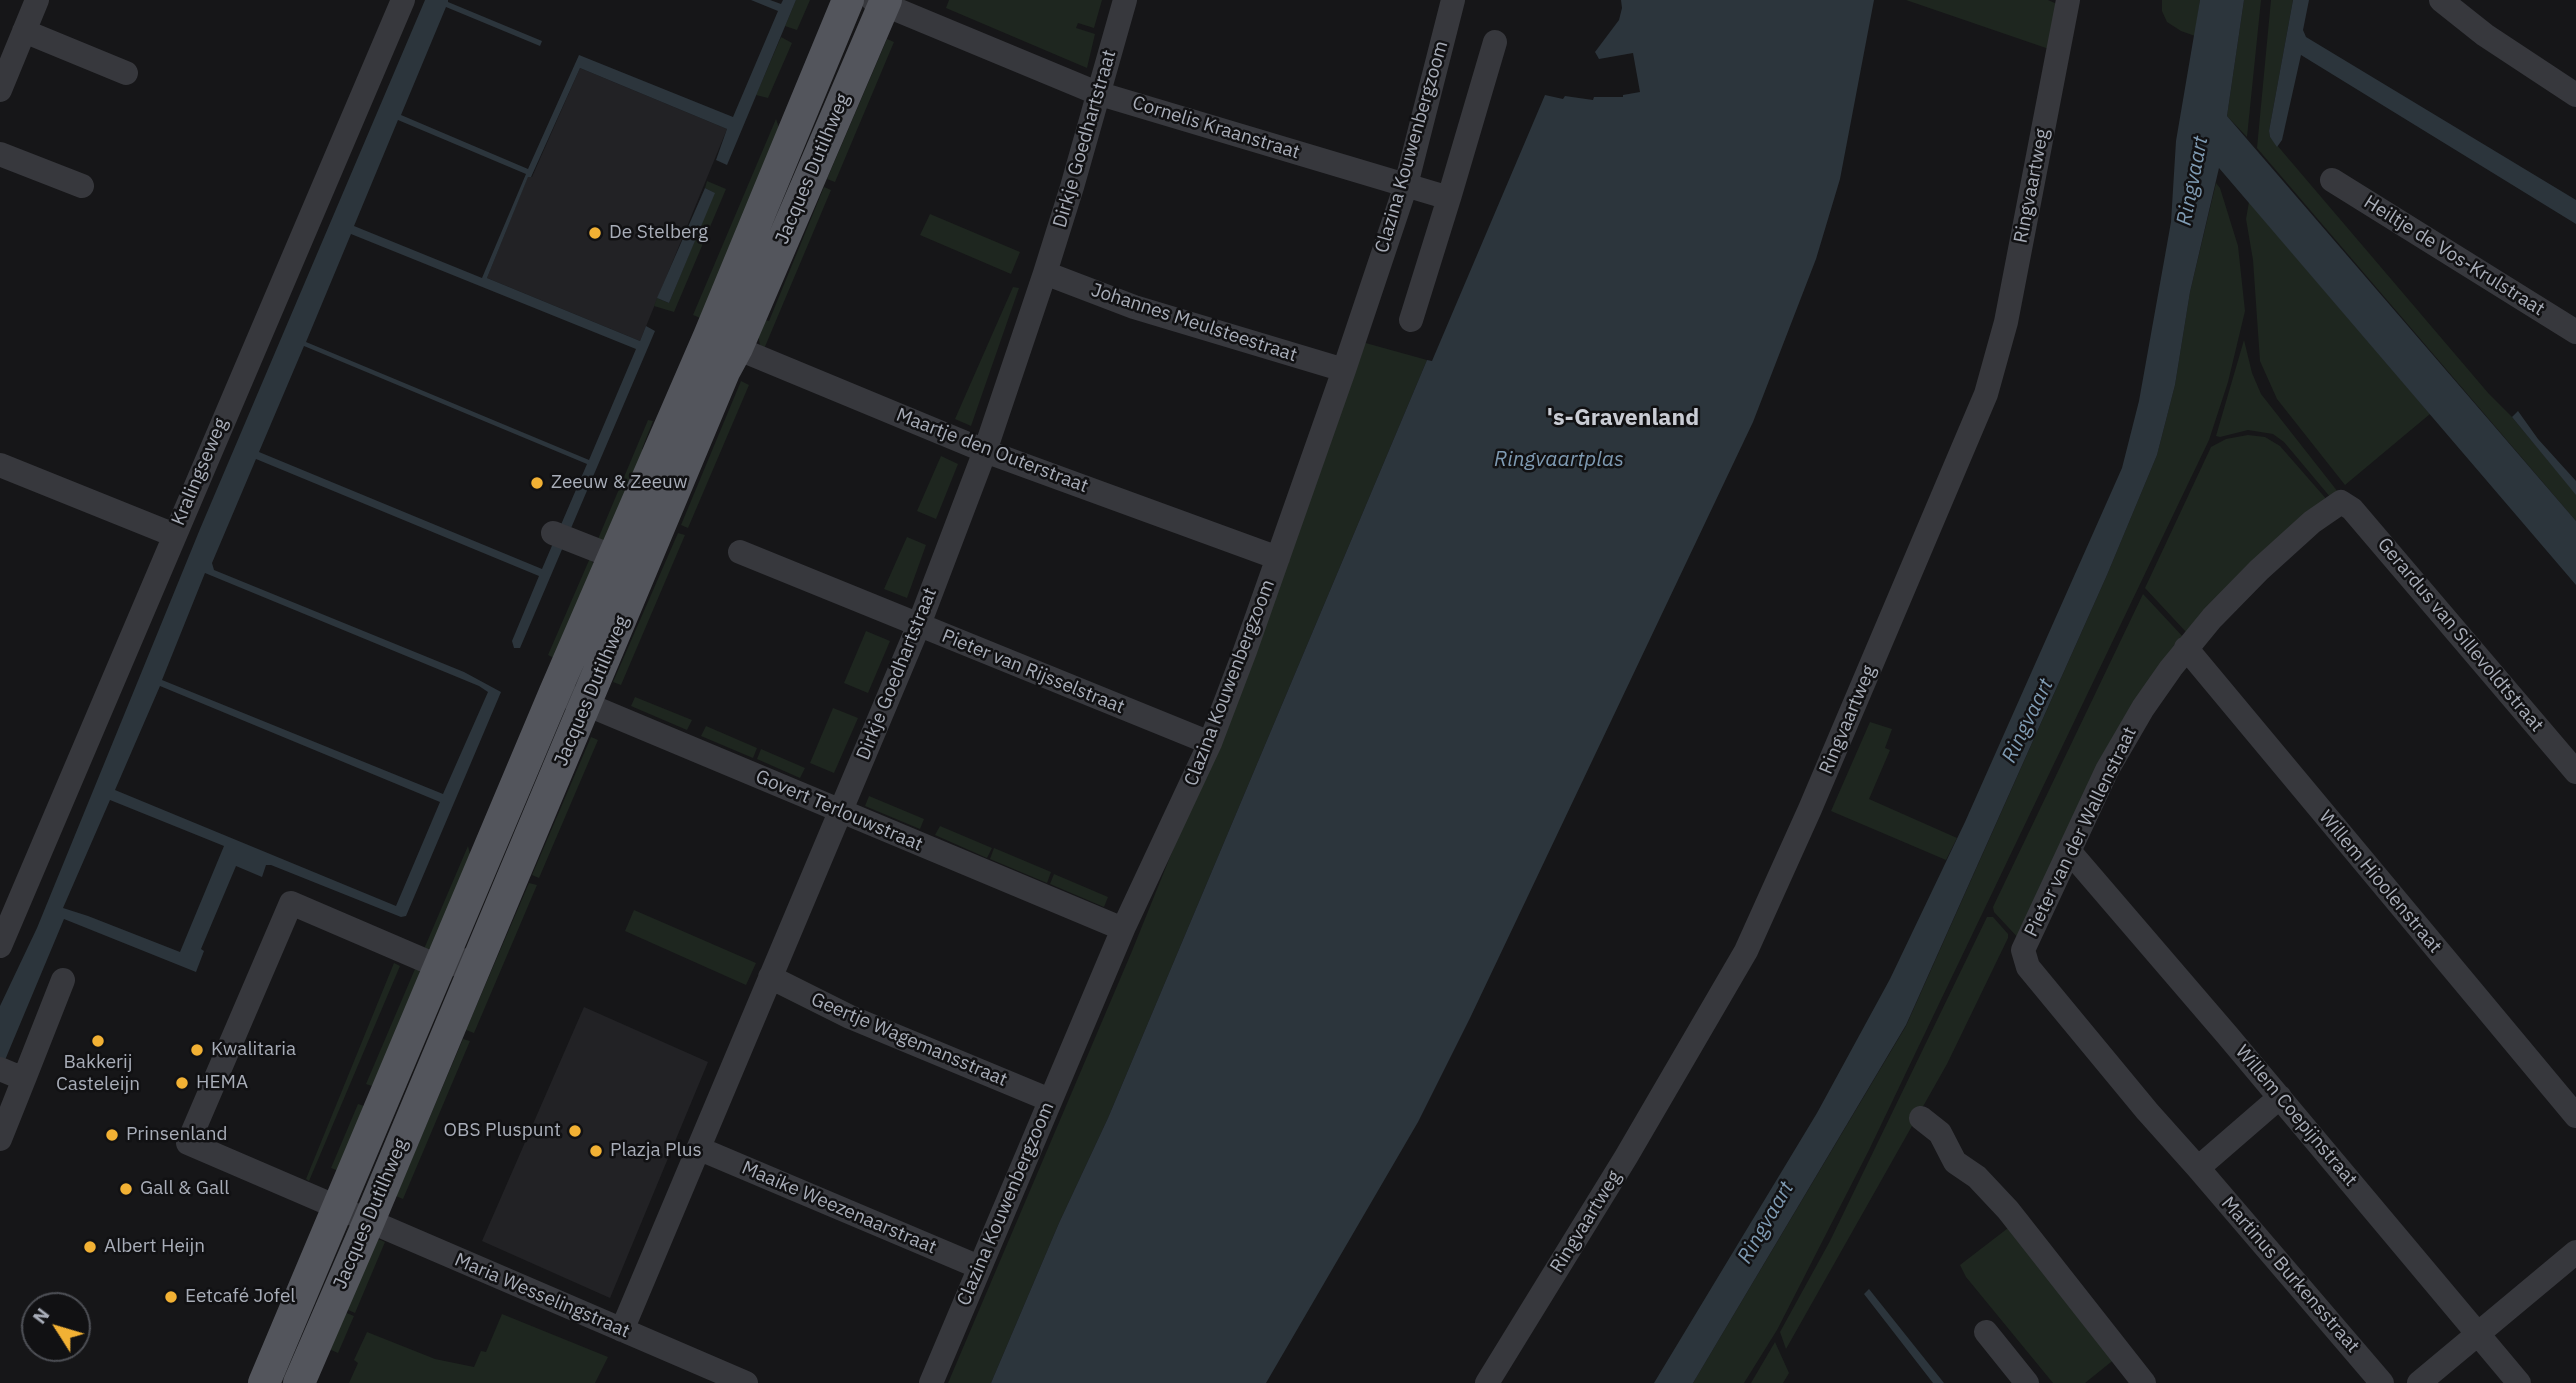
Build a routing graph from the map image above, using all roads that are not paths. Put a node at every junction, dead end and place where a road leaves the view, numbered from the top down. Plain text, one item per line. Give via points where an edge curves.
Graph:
1 (37, 0) edge
2 (403, 0) edge
3 (849, 0) edge
4 (1125, 0) edge
5 (1453, 0) edge
6 (2068, 0) edge
7 (2441, 0) edge
8 (881, 1) edge
9 (24, 31) junction
10 (1495, 42) dead end
11 (126, 73) dead end
12 (0, 90) edge
13 (1097, 93) junction
14 (2576, 95) edge
15 (0, 154) edge
16 (2332, 180) dead end
17 (1405, 185) junction
18 (82, 186) dead end
19 (1448, 198) junction
20 (1045, 273) junction
21 (1411, 320) dead end
22 (2576, 332) edge
23 (723, 342) junction
24 (1344, 370) junction
25 (985, 451) junction
26 (0, 465) edge
27 (2341, 502) joint
28 (174, 535) junction
29 (562, 537) dead end
30 (740, 552) dead end
31 (614, 557) junction
32 (1278, 558) junction
33 (918, 626) junction
34 (2186, 648) junction
35 (555, 692) junction
36 (586, 705) junction
37 (1210, 743) junction
38 (2576, 772) edge
39 (840, 811) junction
40 (2070, 852) junction
41 (1123, 929) junction
42 (0, 946) edge
43 (2023, 950) joint
44 (480, 957) junction
45 (427, 962) junction
46 (769, 977) junction
47 (63, 980) dead end
48 (9, 1073) edge
49 (2280, 1097) junction
50 (1050, 1100) junction
51 (2576, 1115) edge
52 (1921, 1118) dead end
53 (0, 1139) edge
54 (700, 1149) junction
55 (2198, 1168) junction
56 (338, 1207) junction
57 (369, 1221) junction
58 (2576, 1252) edge
59 (979, 1267) junction
60 (622, 1330) junction
61 (1986, 1332) dead end
62 (2478, 1334) junction
63 (264, 1383) edge
64 (299, 1383) edge
65 (746, 1383) edge
66 (931, 1383) edge
67 (1487, 1383) edge
68 (2027, 1383) edge
69 (2144, 1383) edge
70 (2382, 1383) edge
71 (2419, 1383) edge
72 (2519, 1383) edge

1 - 9 street
2 - 28 street, Kralingseweg
3 - 23 main road, Jacques Dutilhweg
4 - 13 street, Dirkje Goedhartstraat
5 - 17 street, Clazina Kouwenbergzoom
6 - 67 street, Ringvaartweg via 2006,322 1971,430 1746,951
7 - 14 street
8 - 13 street, Cornelis Kraanstraat
8 - 23 main road, Jacques Dutilhweg
9 - 11 street
9 - 12 street
10 - 19 street
13 - 17 street, Cornelis Kraanstraat
13 - 20 street, Dirkje Goedhartstraat
15 - 18 street
16 - 22 street, Heiltje de Vos-Krulstraat
17 - 19 street, Cornelis Kraanstraat
17 - 24 street, Clazina Kouwenbergzoom
19 - 21 street
20 - 24 street, Johannes Meulsteestraat via 1134,307
20 - 25 street, Dirkje Goedhartstraat
23 - 25 street, Maartje den Outerstraat
23 - 31 main road, Jacques Dutilhweg
23 - 36 main road, Jacques Dutilhweg via 719,385
24 - 32 street, Clazina Kouwenbergzoom
25 - 32 street, Maartje den Outerstraat
25 - 33 street, Dirkje Goedhartstraat
26 - 28 street
27 - 34 street, Pieter van der Wallenstraat via 2283,548
27 - 38 street, Gerardus van Sillevoldtstraat via 2352,509
28 - 42 street, Kralingseweg
29 - 31 street
30 - 33 street, Pieter van Rijsselstraat
31 - 35 main road, Jacques Dutilhweg
32 - 37 street, Clazina Kouwenbergzoom
33 - 37 street, Pieter van Rijsselstraat
33 - 39 street, Dirkje Goedhartstraat
34 - 40 street, Pieter van der Wallenstraat via 2107,770
34 - 51 street, Willem Hioolenstraat
35 - 36 street, Govert Terlouwstraat
35 - 45 main road, Jacques Dutilhweg
36 - 39 street, Govert Terlouwstraat
36 - 44 main road, Jacques Dutilhweg
37 - 41 street, Clazina Kouwenbergzoom
39 - 41 street, Govert Terlouwstraat
39 - 46 street, Dirkje Goedhartstraat
40 - 43 street, Pieter van der Wallenstraat
40 - 49 street, Willem Coepijnstraat
41 - 50 street, Clazina Kouwenbergzoom
43 - 55 street, Martinus Burkensstraat via 2028,967
44 - 45 street
44 - 57 main road, Jacques Dutilhweg
45 - 56 main road, Jacques Dutilhweg
45 - 56 street, Maria Wesselingstraat via 291,903 188,1143
46 - 50 street, Geertje Wagemansstraat via 850,1017
46 - 54 street, Dirkje Goedhartstraat
47 - 48 street
48 - 53 street
49 - 55 street
49 - 62 street, Willem Coepijnstraat
50 - 59 street, Clazina Kouwenbergzoom
52 - 69 street via 1940,1133 1955,1162 2008,1210
54 - 59 street, Maaike Weezenaarstraat
54 - 60 street, Dirkje Goedhartstraat
55 - 70 street, Martinus Burkensstraat
56 - 57 street, Maria Wesselingstraat
56 - 63 main road, Jacques Dutilhweg
57 - 60 street, Maria Wesselingstraat
57 - 64 main road, Jacques Dutilhweg
58 - 62 street
59 - 66 street, Clazina Kouwenbergzoom
60 - 65 street, Maria Wesselingstraat
61 - 68 street
62 - 71 street
62 - 72 street, Willem Coepijnstraat

